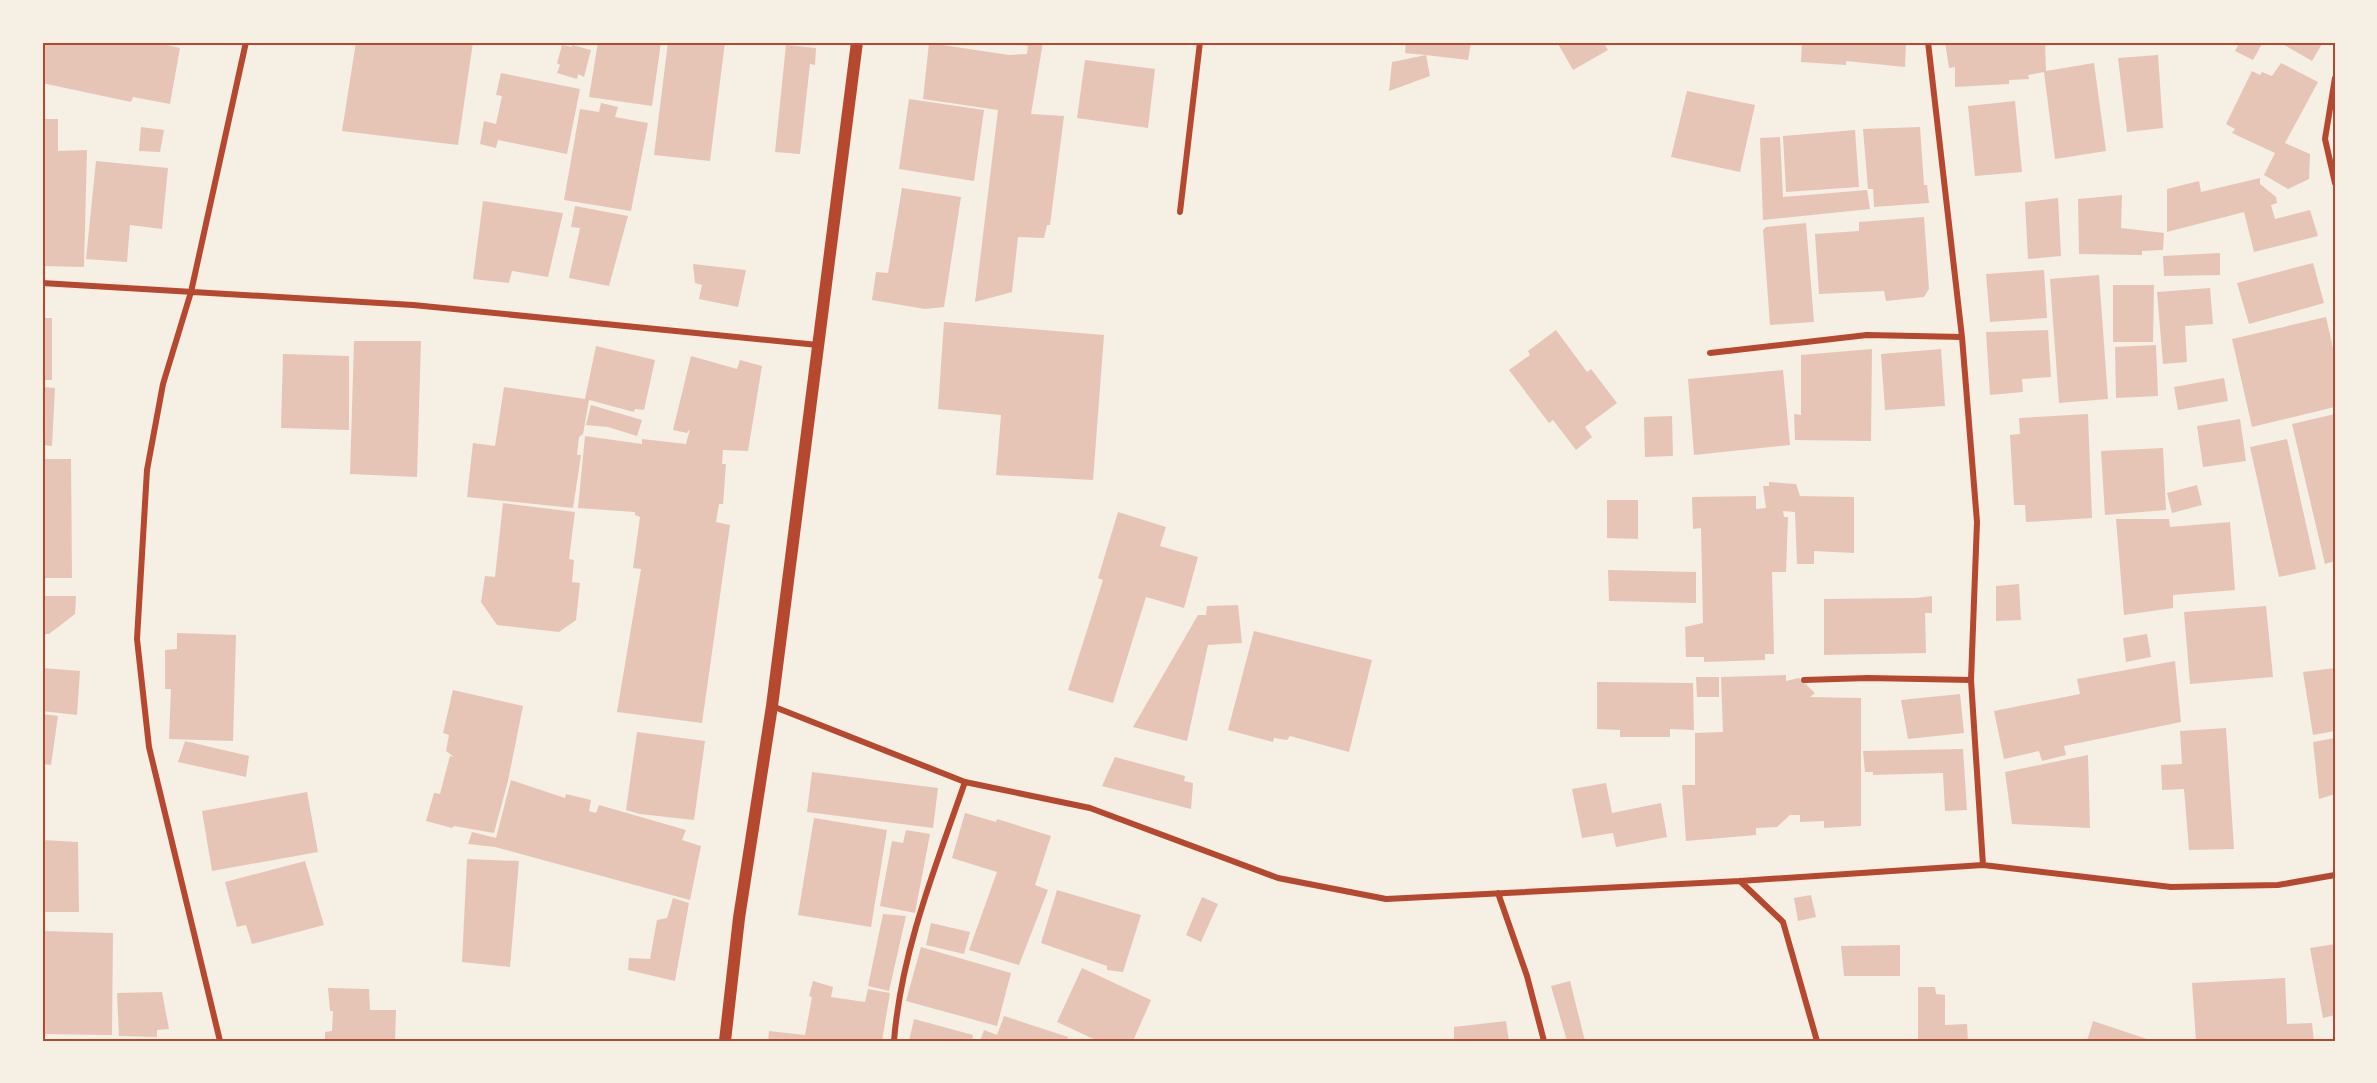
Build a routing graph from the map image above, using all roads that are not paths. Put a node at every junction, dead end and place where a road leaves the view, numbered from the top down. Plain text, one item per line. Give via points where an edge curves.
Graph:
1 (246, 42) edge
2 (857, 42) edge
3 (1200, 42) edge
4 (1928, 42) edge
5 (2335, 78) edge
6 (2335, 183) edge
7 (1180, 212) dead end
8 (42, 283) edge
9 (190, 292) junction
10 (1962, 337) junction
11 (819, 345) junction
12 (1710, 352) dead end
13 (1804, 680) dead end
14 (1971, 680) junction
15 (772, 706) junction
16 (965, 782) junction
17 (1983, 865) junction
18 (2335, 875) edge
19 (1740, 881) junction
20 (1498, 893) junction
21 (220, 1041) edge
22 (725, 1041) edge
23 (894, 1041) edge
24 (1544, 1041) edge
25 (1816, 1041) edge

1 - 9 street
2 - 11 main road
3 - 7 street
4 - 10 street
5 - 6 street via 2325,140
8 - 9 street
9 - 11 street via 413,305
9 - 21 street via 163,384 147,470 137,639 149,747
10 - 12 street via 1867,335
10 - 14 street via 1977,522
11 - 15 main road
13 - 14 street
14 - 17 street
15 - 16 street
15 - 22 main road via 739,918
16 - 20 street via 1090,808 1278,878 1386,899
16 - 23 street via 910,951
17 - 18 street via 2171,887 2278,885
17 - 19 street
19 - 20 street
19 - 25 street via 1783,922
20 - 24 street via 1527,976

